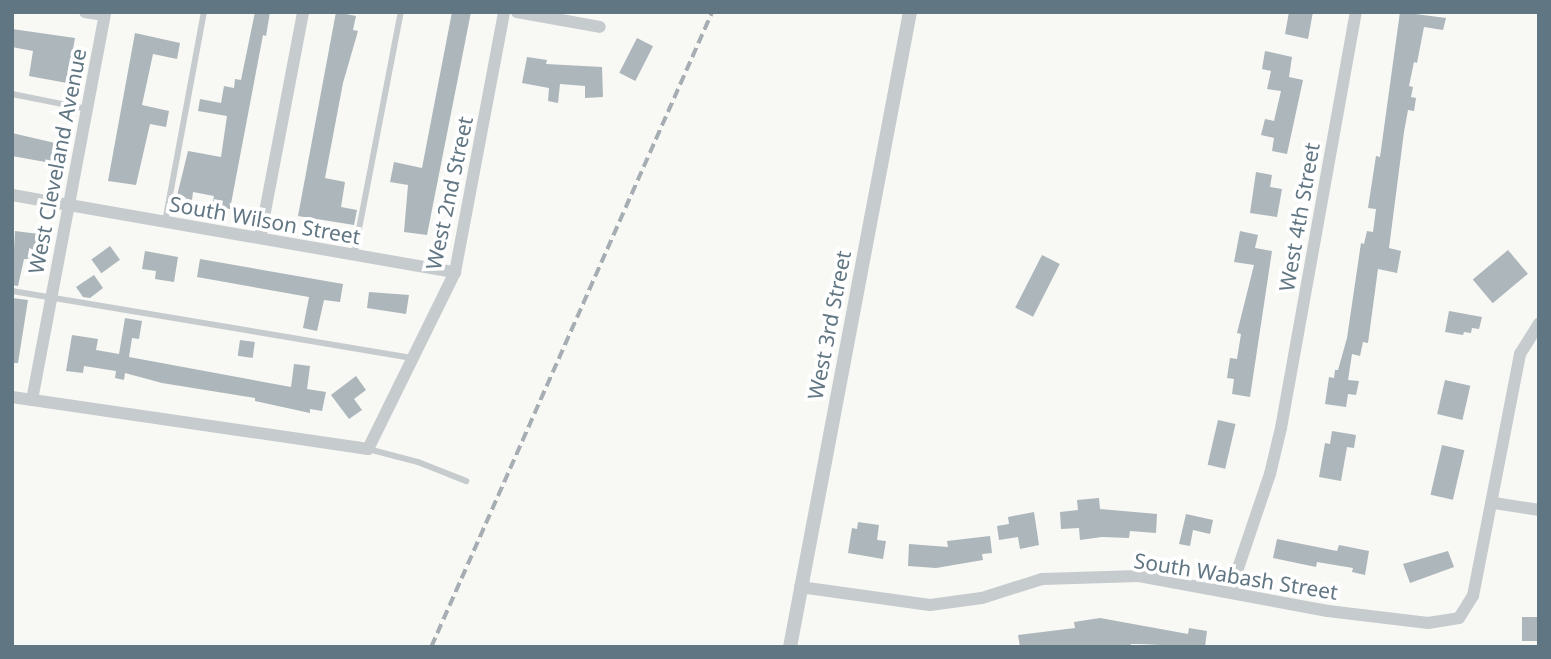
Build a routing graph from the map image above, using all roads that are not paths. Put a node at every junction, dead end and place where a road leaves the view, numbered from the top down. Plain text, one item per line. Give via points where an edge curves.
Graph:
1 (85, 12) edge
2 (204, 12) edge
3 (303, 12) edge
4 (401, 12) edge
5 (504, 12) edge
6 (517, 12) edge
7 (910, 12) edge
8 (1356, 12) edge
9 (105, 14) edge
10 (600, 27) dead end
11 (12, 94) edge
12 (87, 109) junction
13 (12, 195) edge
14 (68, 205) junction
15 (165, 222) junction
16 (260, 238) junction
17 (354, 255) junction
18 (455, 272) junction
19 (12, 291) edge
20 (51, 298) junction
21 (1539, 323) edge
22 (413, 358) junction
23 (12, 397) edge
24 (32, 400) junction
25 (368, 449) junction
26 (466, 481) dead end
27 (1494, 503) junction
28 (1539, 510) edge
29 (800, 587) junction
30 (1230, 592) junction
31 (790, 647) edge

1 - 9 street
2 - 15 lane
3 - 16 street
4 - 17 lane
5 - 18 street, West 2nd Street
6 - 10 street
7 - 29 street, West 3rd Street
8 - 30 street, West 4th Street via 1281,428
9 - 12 street, West Cleveland Avenue
11 - 12 lane
12 - 14 street, West Cleveland Avenue
13 - 14 street, South Wilson Street
14 - 15 street, South Wilson Street
14 - 20 street, West Cleveland Avenue
15 - 16 street, South Wilson Street
16 - 17 street, South Wilson Street
17 - 18 street, South Wilson Street
18 - 22 street, West 2nd Street
19 - 20 lane
20 - 22 lane
20 - 24 street, West Cleveland Avenue
21 - 27 street via 1520,354
22 - 25 street, West 2nd Street
23 - 24 street
24 - 25 street
25 - 26 lane
27 - 28 street
27 - 30 street, South Wabash Street via 1474,596 1459,618 1428,623 1328,611
29 - 30 street, South Wabash Street via 930,605 982,598 1042,579 1139,576
29 - 31 street, West 3rd Street

